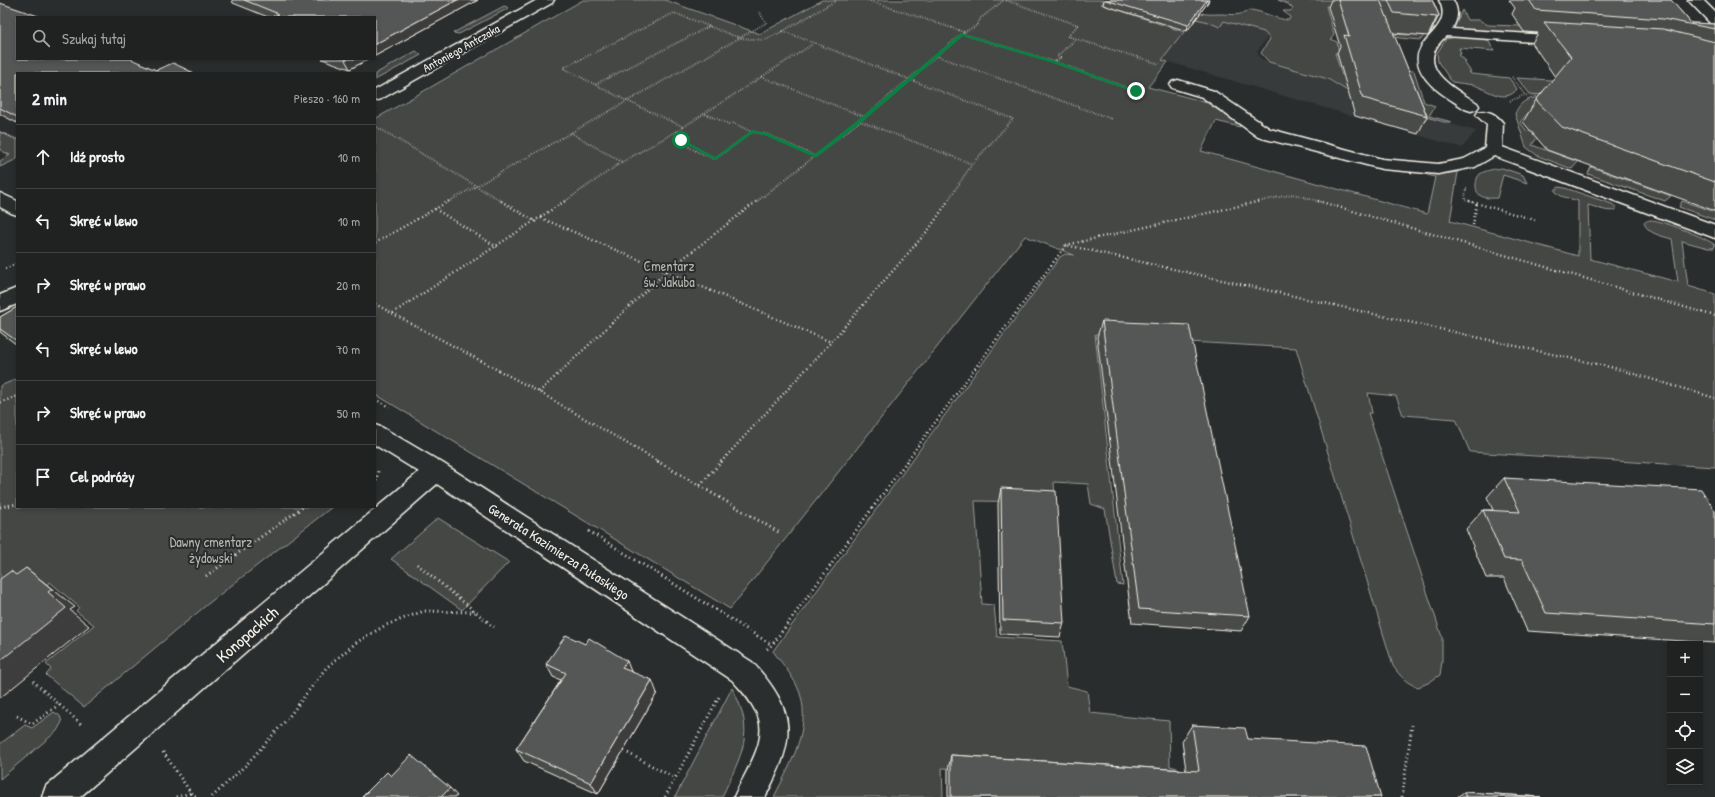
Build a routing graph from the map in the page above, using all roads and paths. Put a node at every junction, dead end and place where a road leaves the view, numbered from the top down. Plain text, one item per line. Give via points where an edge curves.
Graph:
1 (547, 0) edge
2 (837, 0) edge
3 (867, 0) edge
4 (1005, 0) edge
5 (1446, 0) edge
6 (1695, 0) edge
7 (759, 11) dead end
8 (1715, 20) edge
9 (710, 26) junction
10 (783, 31) junction
11 (963, 33) junction
12 (1451, 33) dead end
13 (740, 38) junction
14 (1076, 38) junction
15 (1579, 41) edge
16 (814, 43) junction
17 (937, 56) junction
18 (1055, 62) junction
19 (1160, 64) dead end
20 (762, 76) junction
21 (1512, 77) dead end
22 (909, 80) junction
23 (596, 85) junction
24 (1178, 85) dead end
25 (1136, 91) dead end
26 (376, 95) edge
27 (1525, 95) junction
28 (1549, 97) edge
29 (627, 101) junction
30 (1508, 102) dead end
31 (704, 114) junction
32 (865, 117) junction
33 (1112, 119) dead end
34 (860, 121) junction
35 (684, 126) junction
36 (376, 127) edge
37 (677, 131) junction
38 (0, 132) edge
39 (571, 132) junction
40 (752, 132) junction
41 (16, 139) edge
42 (1493, 150) junction
43 (816, 156) junction
44 (622, 162) junction
45 (1469, 163) junction
46 (972, 164) junction
47 (476, 186) junction
48 (0, 199) edge
49 (1477, 203) junction
50 (16, 209) edge
51 (435, 209) junction
52 (541, 218) junction
53 (1535, 220) dead end
54 (536, 222) junction
55 (1473, 225) dead end
56 (1715, 232) edge
57 (376, 241) edge
58 (1066, 245) junction
59 (497, 247) junction
60 (16, 264) edge
61 (667, 271) junction
62 (0, 272) edge
63 (16, 296) edge
64 (0, 304) edge
65 (376, 304) edge
66 (393, 313) junction
67 (1715, 316) edge
68 (831, 342) junction
69 (539, 392) junction
70 (16, 396) edge
71 (1715, 398) edge
72 (0, 403) edge
73 (376, 435) edge
74 (377, 465) dead end
75 (436, 471) junction
76 (376, 479) edge
77 (700, 485) junction
78 (16, 504) edge
79 (0, 507) edge
80 (302, 508) edge
81 (780, 533) dead end
82 (417, 564) dead end
83 (206, 576) dead end
84 (475, 612) junction
85 (738, 623) dead end
86 (494, 627) dead end
87 (772, 644) junction
88 (742, 671) junction
89 (33, 681) dead end
90 (60, 704) junction
91 (17, 716) dead end
92 (82, 725) dead end
93 (1412, 725) dead end
94 (161, 749) dead end
95 (624, 751) edge
96 (675, 778) junction
97 (191, 793) junction
98 (57, 797) edge
99 (176, 797) edge
100 (198, 797) edge
101 (212, 797) edge
102 (665, 797) edge
103 (749, 797) edge
104 (1402, 797) edge

1 - 26 street, Antoniego Antczaka
2 - 10 path
3 - 11 path
4 - 11 path via 981,18 976,26
4 - 14 path via 1078,25 1068,36
5 - 42 street via 1451,10 1450,18 1428,48 1425,57 1426,67 1437,82 1495,124
6 - 8 street
7 - 13 path via 766,23
9 - 13 path
9 - 23 path
9 - 23 path via 674,13 563,68
10 - 13 path via 766,40
10 - 16 path
11 - 17 path
11 - 18 path
12 - 15 street
13 - 29 path
14 - 18 path via 1057,56 1060,58
14 - 19 path
16 - 20 path
16 - 22 path
17 - 22 path
17 - 33 path
18 - 25 path
20 - 31 path
20 - 32 path
21 - 27 path
22 - 32 path
22 - 46 path via 1013,119
23 - 29 path
24 - 45 street via 1208,94 1264,132 1382,164 1438,168
27 - 28 path
27 - 30 path
29 - 35 path
29 - 39 path
31 - 35 path
31 - 40 path
32 - 34 path
34 - 43 path
34 - 46 path
35 - 37 path
36 - 47 path
37 - 40 path via 678,137 684,143 715,159
37 - 44 path
38 - 41 path
39 - 44 path
39 - 47 path
40 - 43 path via 766,134
42 - 45 street
42 - 56 street
43 - 61 path
44 - 52 path
45 - 49 path via 1465,200
46 - 68 path via 930,228
47 - 51 path
47 - 54 path
48 - 50 street
49 - 53 path
49 - 55 path
51 - 57 path
51 - 59 path
52 - 54 path
52 - 61 path
54 - 59 path
58 - 67 path via 1293,194
58 - 71 path via 1614,368
58 - 87 path
59 - 66 path
60 - 62 path
61 - 68 path
61 - 69 path
63 - 64 street
65 - 66 path
66 - 69 path
68 - 77 path
69 - 77 path
70 - 72 path
73 - 75 street, Generała Kazimierza Pułaskiego
74 - 76 path
75 - 88 street, Generała Kazimierza Pułaskiego
75 - 98 street, Konopackich
77 - 81 path
78 - 79 path
80 - 83 path
82 - 84 path
84 - 86 path
84 - 101 path via 424,611 386,625 357,642 326,668 288,718 246,765
85 - 87 path
87 - 88 path
88 - 96 path
88 - 103 street, Generała Kazimierza Pułaskiego via 766,698 774,723 774,743
89 - 90 path
90 - 91 path via 32,724
90 - 92 path
93 - 104 path
94 - 97 path
95 - 96 path
96 - 102 path
97 - 99 path
97 - 100 path

